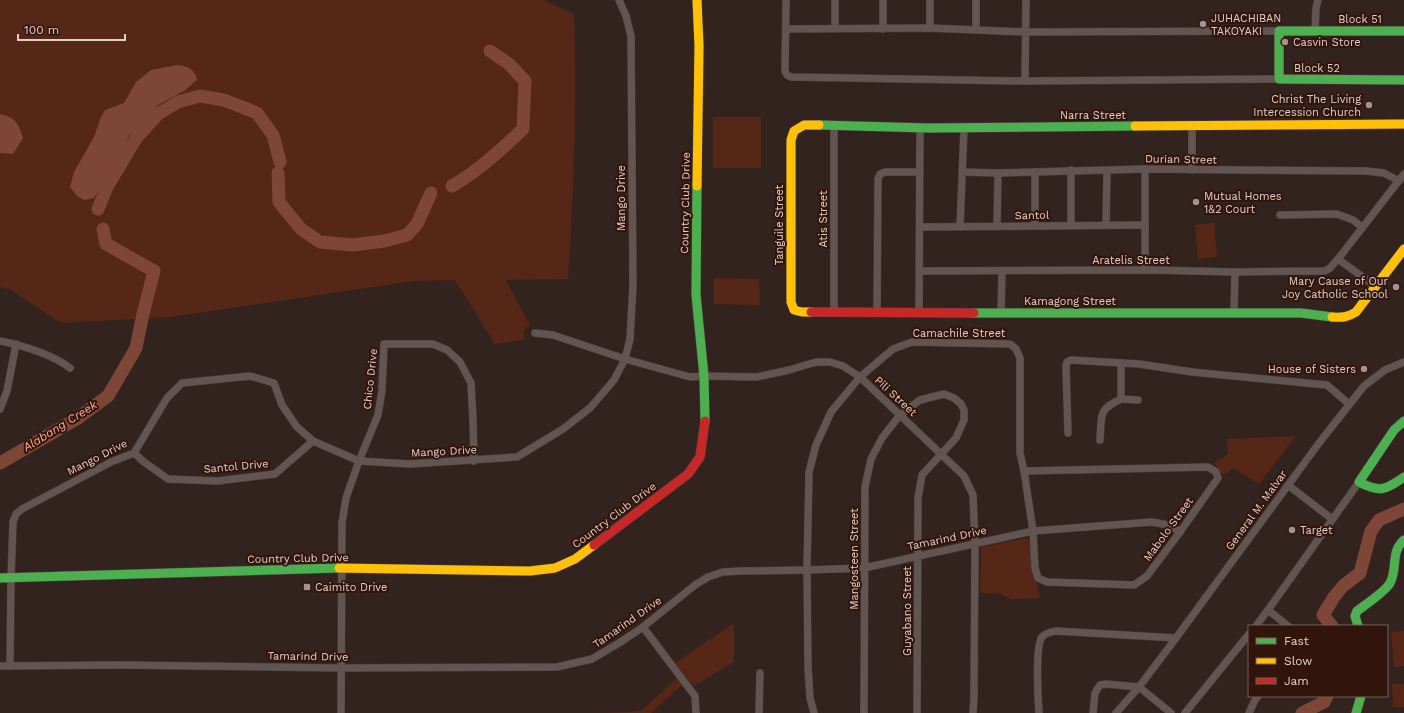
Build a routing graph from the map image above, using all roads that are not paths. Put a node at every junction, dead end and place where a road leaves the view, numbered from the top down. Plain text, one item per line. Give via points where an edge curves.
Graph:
1 (619, 0) edge
2 (697, 0) edge
3 (786, 0) edge
4 (835, 0) edge
5 (883, 0) edge
6 (930, 0) edge
7 (976, 0) edge
8 (1026, 0) edge
9 (1318, 0) edge
10 (835, 28) junction
11 (930, 28) junction
12 (786, 29) junction
13 (883, 29) junction
14 (976, 30) junction
15 (1279, 31) junction
16 (1316, 31) junction
17 (1404, 31) edge
18 (1027, 32) junction
19 (1279, 80) junction
20 (1404, 80) edge
21 (1025, 81) junction
22 (1404, 124) edge
23 (834, 125) junction
24 (1192, 126) junction
25 (920, 128) junction
26 (964, 128) junction
27 (791, 140) joint
28 (1145, 169) junction
29 (1071, 170) junction
30 (1192, 170) junction
31 (1107, 171) junction
32 (920, 172) junction
33 (962, 172) junction
34 (1035, 172) junction
35 (998, 173) junction
36 (1404, 174) edge
37 (1399, 180) junction
38 (1280, 215) dead end
39 (1145, 224) junction
40 (1106, 225) junction
41 (997, 226) junction
42 (1035, 226) junction
43 (1071, 226) junction
44 (960, 227) junction
45 (1362, 227) junction
46 (920, 228) junction
47 (1404, 249) edge
48 (1338, 259) junction
49 (1146, 270) junction
50 (919, 271) junction
51 (1002, 271) junction
52 (1235, 272) junction
53 (1375, 286) junction
54 (794, 310) joint
55 (834, 313) junction
56 (877, 313) junction
57 (919, 313) junction
58 (1234, 313) junction
59 (1000, 314) junction
60 (535, 333) dead end
61 (0, 341) edge
62 (16, 344) junction
63 (625, 359) junction
64 (1121, 362) junction
65 (1404, 362) edge
66 (70, 368) dead end
67 (704, 376) junction
68 (860, 377) junction
69 (1121, 399) junction
70 (1138, 400) dead end
71 (1349, 404) junction
72 (0, 409) edge
73 (900, 415) junction
74 (1404, 421) edge
75 (1068, 433) dead end
76 (1100, 440) dead end
77 (312, 442) junction
78 (134, 453) junction
79 (941, 453) junction
80 (359, 461) junction
81 (474, 461) junction
82 (1024, 471) junction
83 (1404, 477) edge
84 (1359, 482) junction
85 (1288, 485) junction
86 (1332, 519) junction
87 (1033, 532) junction
88 (1180, 532) junction
89 (1404, 540) edge
90 (975, 543) junction
91 (919, 556) junction
92 (342, 568) junction
93 (864, 568) junction
94 (807, 570) junction
95 (0, 578) edge
96 (10, 578) junction
97 (1268, 610) junction
98 (1257, 625) edge
99 (1287, 625) edge
100 (1358, 625) edge
101 (643, 627) junction
102 (1248, 635) edge
103 (1176, 638) junction
104 (0, 666) edge
105 (10, 666) junction
106 (340, 668) junction
107 (760, 673) dead end
108 (1138, 687) junction
109 (1257, 697) edge
110 (1361, 697) edge
111 (760, 712) edge
112 (341, 713) edge
113 (696, 713) edge
114 (814, 713) edge
115 (864, 713) edge
116 (918, 713) edge
117 (973, 713) edge
118 (1039, 713) edge
119 (1093, 713) edge
120 (1116, 713) edge
121 (1171, 713) edge
122 (1185, 713) edge
123 (1248, 713) edge
124 (1356, 713) edge

1 - 63 street, Mango Drive via 631,36 633,285 630,338
2 - 67 street, Country Club Drive via 699,46 696,294
3 - 12 street
4 - 10 street
5 - 13 street
6 - 11 street
7 - 14 street
8 - 18 street
9 - 16 street
10 - 12 street
10 - 13 street
11 - 13 street
11 - 14 street
12 - 21 street via 785,71 787,75 796,78
14 - 18 street
15 - 16 street, Block 51
15 - 18 street
15 - 19 street, Block 52
16 - 17 street, Block 51
18 - 21 street
19 - 20 street, Block 52
19 - 21 street
22 - 24 street, Narra Street
23 - 25 street, Narra Street
23 - 27 street, Narra Street via 804,125 794,131
23 - 55 street, Atis Street
24 - 26 street, Narra Street
24 - 30 street
25 - 26 street, Narra Street
25 - 32 street
26 - 33 street
27 - 54 street, Tanguile Street via 791,302
28 - 30 street, Durian Street
28 - 31 street, Durian Street
28 - 39 street
29 - 31 street, Durian Street
29 - 34 street, Durian Street
29 - 43 street
30 - 37 street, Durian Street via 1366,171 1384,173
31 - 40 street
32 - 46 street
32 - 56 street via 885,172 880,174 878,179
33 - 35 street, Durian Street
33 - 44 street
34 - 35 street, Durian Street
34 - 42 street
35 - 41 street
36 - 37 street, Aratelis Street
37 - 45 street, Aratelis Street
38 - 45 street via 1337,214 1353,220
39 - 40 street, Santol
39 - 49 street
40 - 43 street, Santol
41 - 42 street, Santol
41 - 44 street, Santol
42 - 43 street, Santol
44 - 46 street, Santol
45 - 48 street, Aratelis Street
46 - 50 street
47 - 53 street
48 - 52 street, Aratelis Street via 1330,268 1320,271
48 - 53 street
49 - 51 street, Aratelis Street
49 - 52 street, Aratelis Street
50 - 51 street, Aratelis Street
50 - 57 street
51 - 59 street
52 - 58 street
53 - 58 street, Kamagong Street via 1356,312 1346,317 1301,313
54 - 55 street, Kamagong Street
55 - 56 street, Kamagong Street
56 - 57 street, Kamagong Street
57 - 59 street, Kamagong Street
58 - 59 street, Kamagong Street
60 - 63 street via 552,335
61 - 62 street
62 - 66 street via 58,360
62 - 72 street via 7,391
63 - 67 street via 690,377
63 - 81 street, Mango Drive via 614,380 590,408 563,429 517,457
64 - 69 street
64 - 71 street via 1327,385
64 - 75 street via 1067,362
65 - 71 street, General M. Malvar via 1385,370 1364,386
67 - 68 street via 757,377 816,362 830,362 843,366
67 - 92 street, Country Club Drive via 706,426 700,457 696,463 688,474 575,559 555,568 530,571
68 - 73 street, Pili Street
68 - 82 street, Camachile Street via 893,348 912,342 1010,344 1020,358 1020,453
68 - 94 street, Pili Street via 831,412 816,445 809,472
69 - 70 street
69 - 76 street via 1104,408
71 - 85 street, General M. Malvar
73 - 79 street, Pili Street
73 - 79 street, Guyabano Street via 920,400 944,394 961,404 964,420 961,428 956,438
73 - 93 street, Mangosteen Street via 882,438 871,459 865,487
74 - 84 street via 1394,430
77 - 78 street, Santol Drive via 275,474 217,481 168,479
77 - 78 street, Mango Drive via 297,427 282,405 274,383 250,376 182,383 167,398
77 - 80 street, Mango Drive
78 - 96 street, Mango Drive via 111,462 16,514 13,522
79 - 90 street, Pili Street via 964,476 973,495
79 - 91 street, Guyabano Street via 922,475 918,498
80 - 81 street, Mango Drive via 410,464
80 - 81 street, Chico Drive via 378,415 384,344 402,343 433,344 447,350 460,362 471,383
80 - 92 street, Chico Drive via 346,498 342,523
82 - 87 street, Mabolo Street
82 - 88 street, Mabolo Street via 1208,467 1216,472 1218,478
83 - 84 street via 1387,489 1378,491
84 - 86 street
85 - 86 street
85 - 103 street, General M. Malvar
86 - 97 street
87 - 88 street, Tamarind Drive via 1152,522 1168,525
87 - 88 street, Mabolo Street via 1038,578 1047,582 1134,585 1147,576
87 - 90 street, Tamarind Drive
89 - 100 street via 1397,546 1392,580 1357,611 1355,616
90 - 91 street, Tamarind Drive
90 - 117 street, Pili Street
91 - 93 street, Tamarind Drive
91 - 116 street, Guyabano Street
92 - 96 street, Country Club Drive
92 - 106 street
93 - 94 street, Tamarind Drive
93 - 115 street, Mangosteen Street
94 - 101 street, Tamarind Drive via 723,572 708,577
94 - 114 street, Pili Street via 808,667 810,698
95 - 96 street, Country Club Drive
96 - 105 street
97 - 98 street
97 - 99 street
101 - 106 street, Tamarind Drive via 592,659 557,667
101 - 113 street via 695,696
102 - 122 street
103 - 108 street, General M. Malvar
103 - 118 street via 1048,632 1042,636 1038,647
104 - 105 street, Tamarind Drive
105 - 106 street, Tamarind Drive
106 - 112 street
107 - 111 street
108 - 119 street via 1100,685 1095,693
108 - 120 street, General M. Malvar
108 - 121 street
109 - 123 street
110 - 124 street

